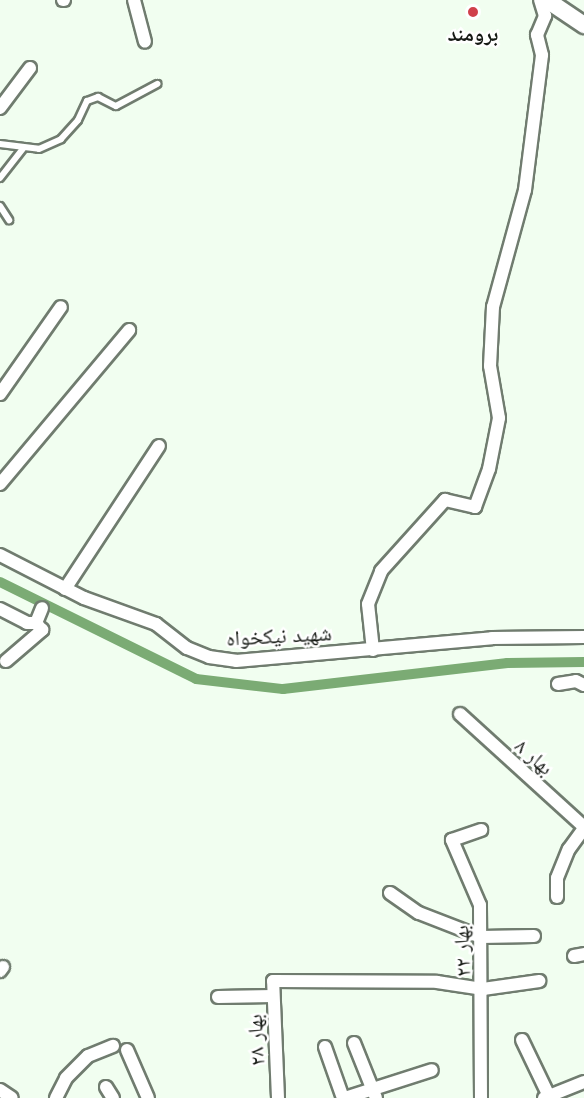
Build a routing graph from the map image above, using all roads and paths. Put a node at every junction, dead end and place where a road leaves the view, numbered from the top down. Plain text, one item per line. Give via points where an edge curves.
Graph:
1 (134, 0) edge
2 (540, 0) edge
3 (547, 0) edge
4 (584, 25) edge
5 (145, 42) dead end
6 (30, 68) dead end
7 (157, 84) dead end
8 (0, 108) edge
9 (0, 144) edge
10 (23, 149) junction
11 (0, 178) edge
12 (0, 206) edge
13 (9, 220) dead end
14 (61, 307) dead end
15 (129, 330) dead end
16 (0, 394) edge
17 (159, 446) dead end
18 (0, 484) edge
19 (0, 555) edge
20 (65, 588) junction
21 (42, 608) dead end
22 (0, 609) edge
23 (36, 623) junction
24 (584, 637) edge
25 (373, 650) junction
26 (6, 661) dead end
27 (558, 684) dead end
28 (584, 685) edge
29 (460, 714) dead end
30 (584, 827) edge
31 (482, 830) dead end
32 (390, 893) dead end
33 (557, 897) dead end
34 (534, 936) dead end
35 (481, 937) junction
36 (539, 981) dead end
37 (483, 989) junction
38 (273, 996) junction
39 (218, 997) dead end
40 (522, 1040) dead end
41 (354, 1043) dead end
42 (113, 1046) dead end
43 (325, 1047) dead end
44 (127, 1050) dead end
45 (432, 1070) dead end
46 (577, 1089) edge
47 (0, 1090) edge
48 (374, 1094) edge
49 (547, 1097) edge
50 (12, 1098) edge
51 (56, 1098) edge
52 (148, 1098) edge
53 (278, 1098) edge
54 (344, 1098) edge
55 (481, 1098) edge

1 - 5 street
2 - 25 street via 545,16 537,35 542,55 525,190 493,307 490,366 499,418 489,469 476,507 445,500 381,571 369,604
3 - 4 main road
6 - 8 street
7 - 10 lane via 116,106 98,97 87,101 78,120 61,139 39,149
9 - 10 lane
10 - 11 lane
12 - 13 lane
14 - 16 street
15 - 18 street
17 - 20 street
19 - 20 street, شهید نیکخواه
20 - 25 street, شهید نیکخواه via 156,624 187,648 209,657 236,661
21 - 23 street
22 - 23 street via 27,623
23 - 26 street via 42,630
24 - 25 street, شهید نیکخواه via 483,639
27 - 28 street via 576,681
29 - 30 street, بهار ۸
30 - 33 street via 557,878
31 - 35 street, بهار ۲۲ via 452,840 480,905
32 - 35 street via 419,914
34 - 35 street
35 - 37 street, بهار ۲۲
36 - 37 street
37 - 38 street, بهار ۲۸ via 437,982 273,981
37 - 55 street, بهار ۲۲
38 - 39 street
38 - 53 street, بهار ۲۸
40 - 49 street
41 - 48 street
42 - 51 street via 88,1056 66,1078
43 - 54 street
44 - 52 street
45 - 48 street
46 - 49 street
47 - 50 street
48 - 54 street

